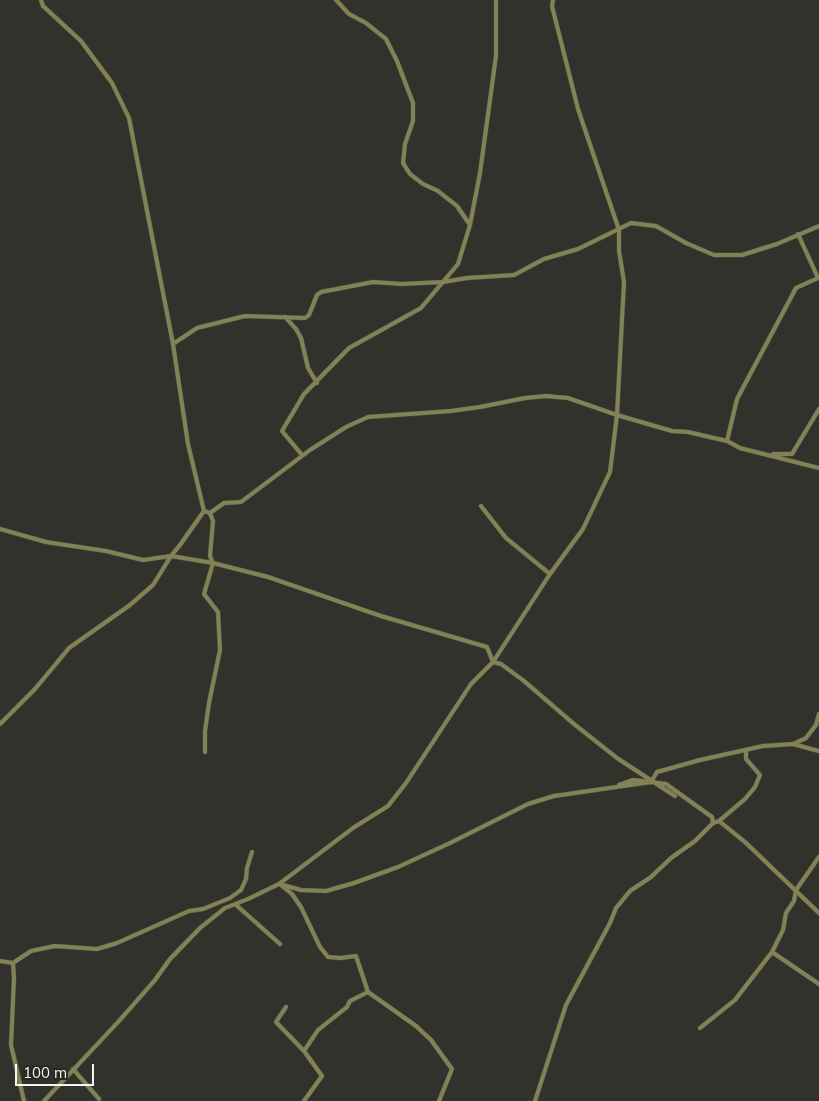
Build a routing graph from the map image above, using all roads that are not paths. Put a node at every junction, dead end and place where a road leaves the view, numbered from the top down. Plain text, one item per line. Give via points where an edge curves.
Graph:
1 (39, 0) edge
2 (336, 0) edge
3 (496, 0) edge
4 (553, 0) edge
5 (470, 225) junction
6 (819, 226) edge
7 (619, 230) junction
8 (798, 234) junction
9 (443, 282) junction
10 (285, 317) junction
11 (173, 344) junction
12 (317, 383) junction
13 (819, 409) edge
14 (617, 415) junction
15 (727, 441) junction
16 (769, 454) junction
17 (302, 455) junction
18 (819, 468) edge
19 (481, 506) dead end
20 (204, 511) junction
21 (210, 513) junction
22 (0, 529) edge
23 (171, 556) junction
24 (213, 563) junction
25 (550, 574) junction
26 (494, 662) junction
27 (819, 714) edge
28 (0, 724) edge
29 (793, 744) junction
30 (746, 750) junction
31 (819, 751) edge
32 (205, 752) dead end
33 (651, 782) junction
34 (676, 796) dead end
35 (719, 821) junction
36 (713, 823) junction
37 (252, 852) dead end
38 (819, 857) edge
39 (279, 884) junction
40 (796, 890) junction
41 (235, 904) junction
42 (819, 913) edge
43 (280, 944) dead end
44 (772, 952) junction
45 (0, 961) edge
46 (13, 963) junction
47 (819, 984) edge
48 (368, 992) junction
49 (286, 1007) dead end
50 (700, 1028) dead end
51 (304, 1051) junction
52 (73, 1069) junction
53 (98, 1099) dead end
54 (24, 1101) edge
55 (44, 1101) edge
56 (304, 1101) edge
57 (439, 1101) edge
58 (535, 1101) edge

1 - 11 street via 81,41 112,83 129,118
2 - 5 street via 349,14 386,39 396,60 413,102 413,122 405,144 403,163 422,184 438,190 457,206
3 - 5 street via 496,56
4 - 7 street via 578,108
5 - 9 street via 458,264
6 - 8 street
7 - 8 street via 631,223 656,226 714,255 742,255
7 - 9 street via 578,249 544,259 514,275
7 - 14 street via 624,282
8 - 15 street via 818,278 796,288 737,399
9 - 10 street via 373,282 321,292 305,318
9 - 12 street via 421,308 349,348
10 - 11 street via 245,316 223,321 197,328
10 - 12 street via 301,338 308,368
11 - 20 street via 188,444
12 - 17 street via 304,394 282,431
13 - 16 street via 792,454
14 - 15 street via 672,431
14 - 17 street via 568,398 546,396 451,411 368,417
14 - 25 street via 610,472 583,529
15 - 16 street via 740,448
16 - 18 street
17 - 21 street via 241,502 224,503
19 - 25 street via 506,538
20 - 21 street
20 - 23 street
21 - 24 street via 213,521 210,556
22 - 23 street via 46,542 143,560
23 - 24 street
23 - 28 street via 153,585 69,648
24 - 26 street via 487,646
24 - 32 street via 204,594 218,612 220,650 209,702
25 - 26 street
26 - 33 street via 524,681 574,724
26 - 39 street via 471,684 388,806
27 - 29 street via 816,725 806,738
29 - 30 street
29 - 31 street
30 - 33 street via 657,772
30 - 35 street via 746,759 760,775 745,799
33 - 34 street
33 - 36 street via 666,784 712,817
33 - 39 street via 633,780 610,788 554,796 528,804 398,867 326,891 301,890
35 - 36 street
35 - 40 street
36 - 58 street via 652,877 630,891 616,908 566,1005
37 - 46 street via 241,890 230,898 189,911 97,949 55,946 31,951
38 - 40 street
39 - 41 street
39 - 48 street via 301,907 328,957 356,956
40 - 42 street
40 - 44 street
41 - 43 street
41 - 52 street via 225,908 192,935 119,1021
44 - 47 street
44 - 50 street via 735,1000
45 - 46 street
46 - 54 street via 11,1045
48 - 51 street via 350,1001 348,1007 318,1030
48 - 57 street via 416,1026 431,1040 452,1069
49 - 51 street via 276,1022
51 - 56 street via 322,1076
52 - 53 street
52 - 55 street

